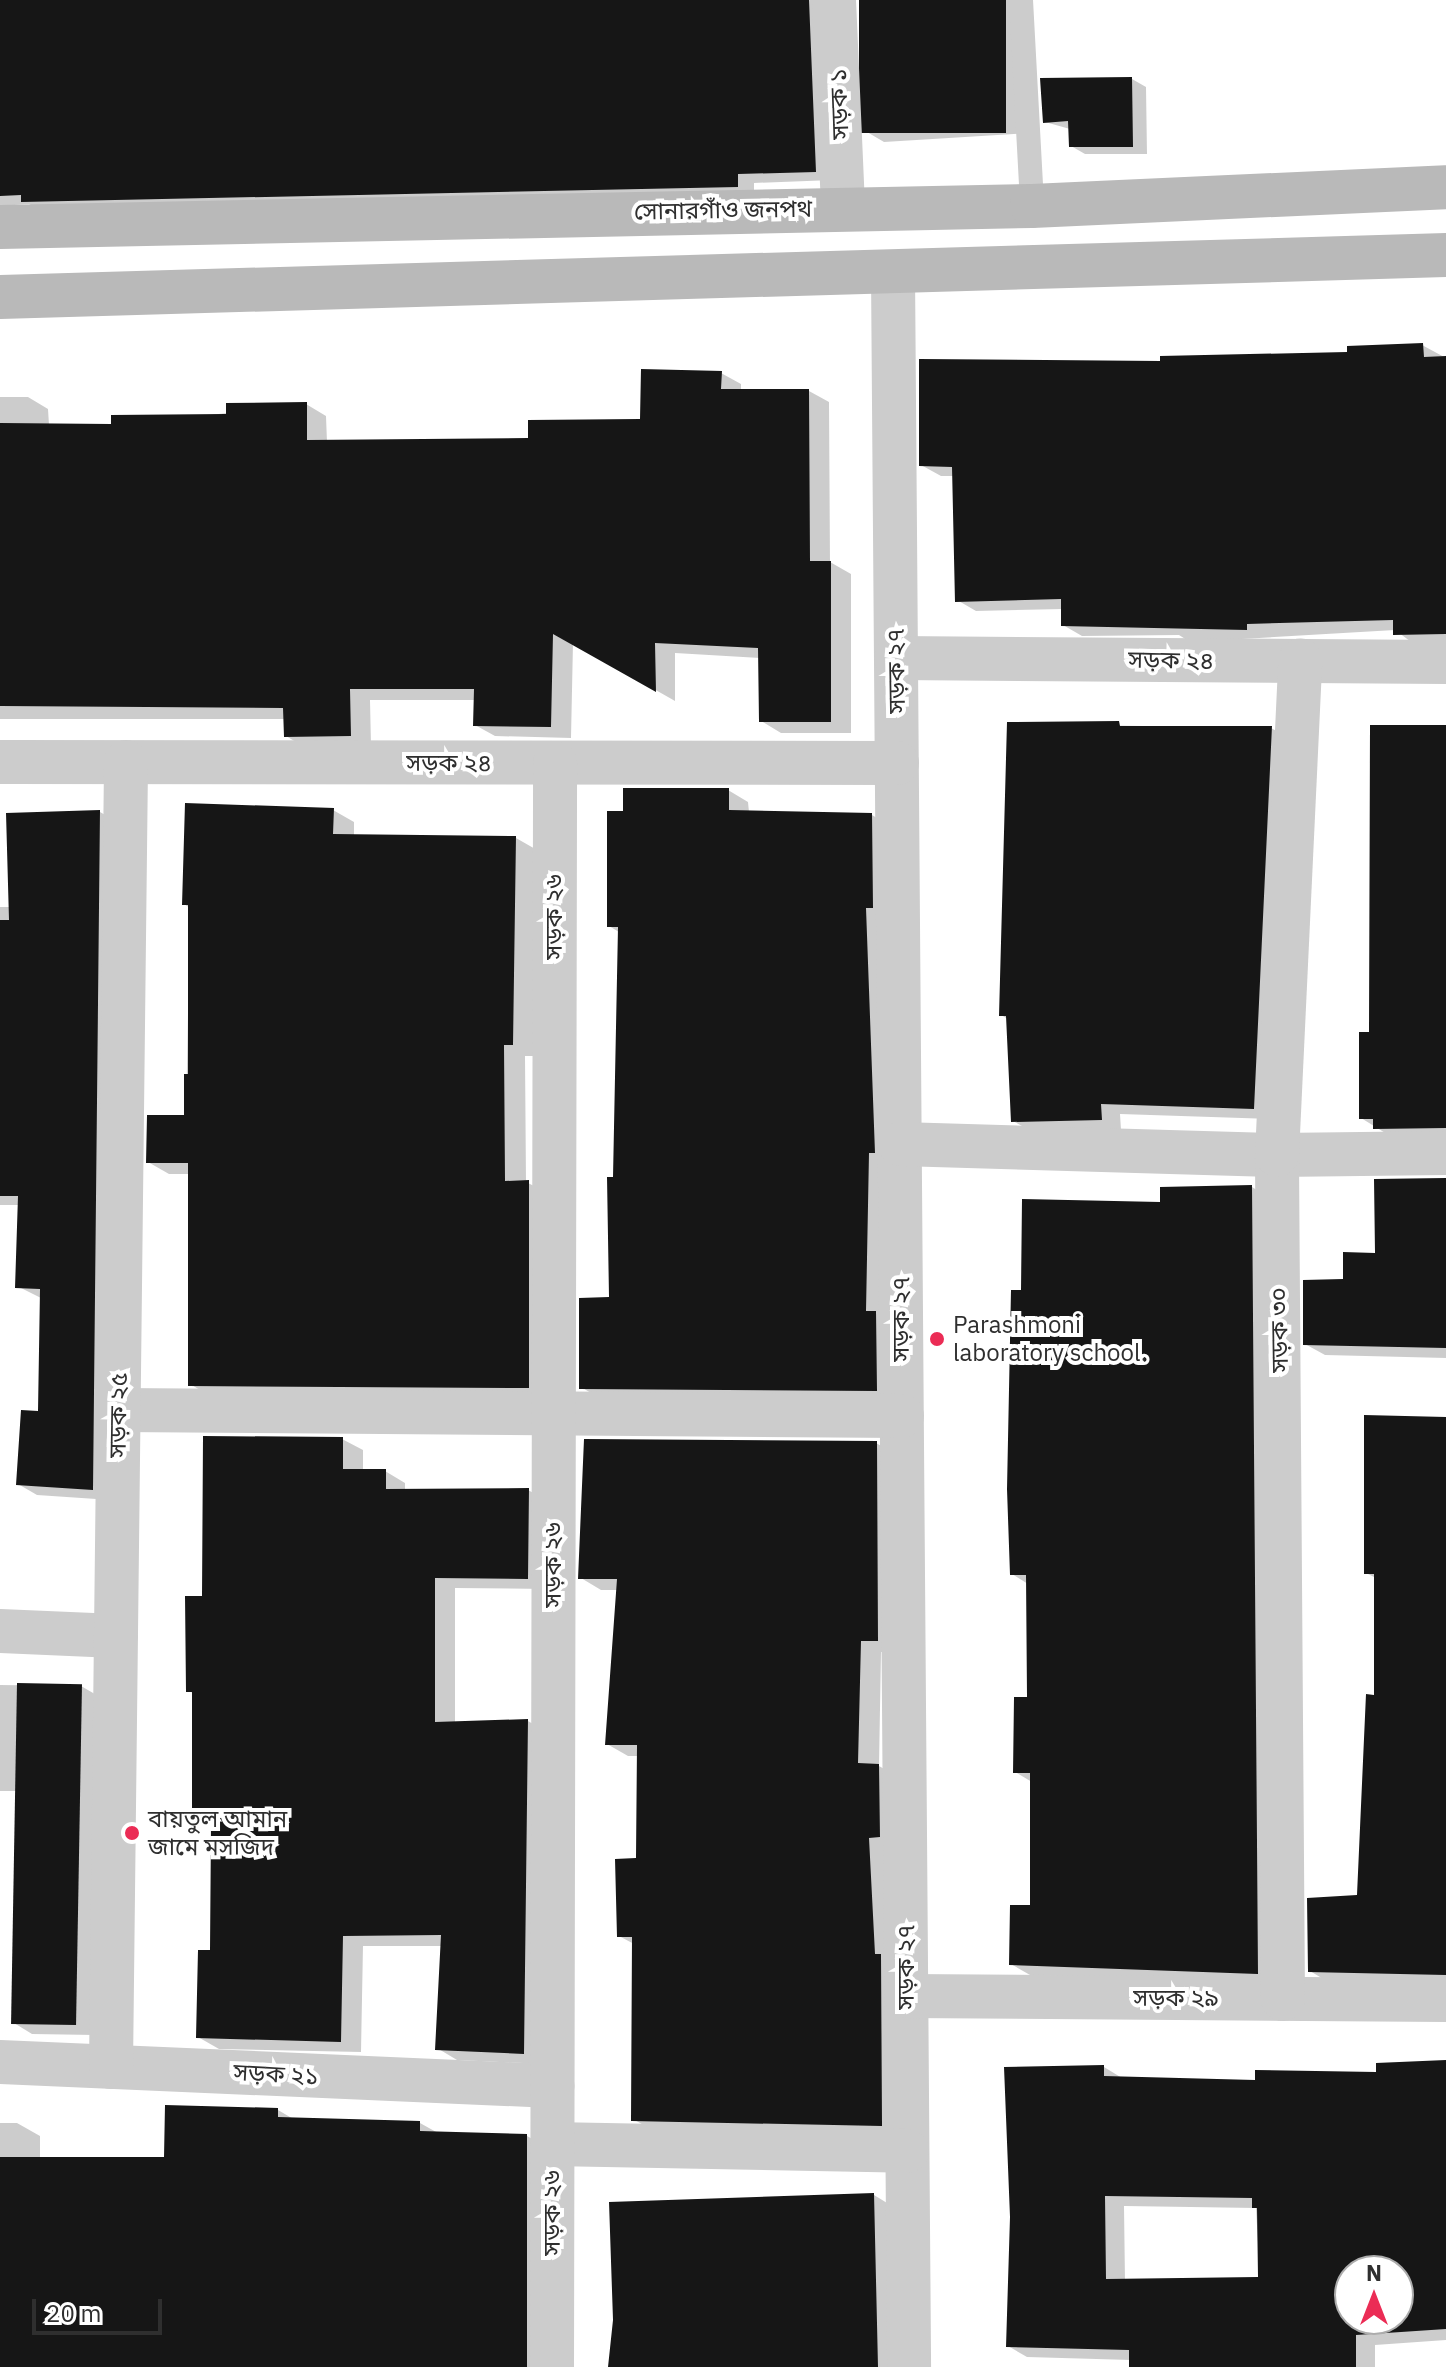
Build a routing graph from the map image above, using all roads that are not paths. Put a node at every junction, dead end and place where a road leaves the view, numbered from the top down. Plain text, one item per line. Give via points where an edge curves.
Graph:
1 (834, 0) edge
2 (1021, 0) edge
3 (1446, 187) edge
4 (1032, 206) junction
5 (843, 207) junction
6 (0, 227) edge
7 (1446, 255) edge
8 (893, 272) junction
9 (0, 297) edge
10 (896, 658) junction
11 (1300, 661) junction
12 (1446, 662) edge
13 (0, 762) edge
14 (126, 762) junction
15 (555, 763) junction
16 (897, 763) junction
17 (900, 1144) junction
18 (1446, 1153) edge
19 (1277, 1155) junction
20 (119, 1410) junction
21 (553, 1415) junction
22 (902, 1416) junction
23 (0, 1631) edge
24 (116, 1636) junction
25 (906, 1996) junction
26 (1283, 1999) junction
27 (1446, 2000) edge
28 (0, 2062) edge
29 (111, 2067) junction
30 (552, 2086) junction
31 (552, 2144) junction
32 (907, 2151) junction
33 (552, 2367) edge
34 (909, 2367) edge

1 - 5 street, সড়ক ১
2 - 4 lane
3 - 4 main road, সোনারগাঁও জনপথ
4 - 5 main road, সোনারগাঁও জনপথ
5 - 6 main road, সোনারগাঁও জনপথ
7 - 8 main road
8 - 9 main road
8 - 10 street, সড়ক ২৭
10 - 11 street, সড়ক ২৪
10 - 16 street, সড়ক ২৭
11 - 12 street, সড়ক ২৪
11 - 19 street, সড়ক ৩০
13 - 14 street, সড়ক ২৪
14 - 15 street, সড়ক ২৪
14 - 20 street, সড়ক ২৫
15 - 16 street, সড়ক ২৪
15 - 21 street, সড়ক ২৬
16 - 17 street, সড়ক ২৭
17 - 19 street
17 - 22 street, সড়ক ২৭
18 - 19 street
19 - 26 street, সড়ক ৩০
20 - 21 street
20 - 24 street, সড়ক ২৫
21 - 22 street
21 - 30 street, সড়ক ২৬
22 - 25 street, সড়ক ২৭
23 - 24 street
24 - 29 street, সড়ক ২৫
25 - 26 street, সড়ক ২৯
25 - 32 street, সড়ক ২৭
26 - 27 street, সড়ক ২৯
28 - 29 street, সড়ক ২১
29 - 30 street, সড়ক ২১
30 - 31 street, সড়ক ২৬
31 - 32 street
31 - 33 street, সড়ক ২৬
32 - 34 street, সড়ক ২৭

